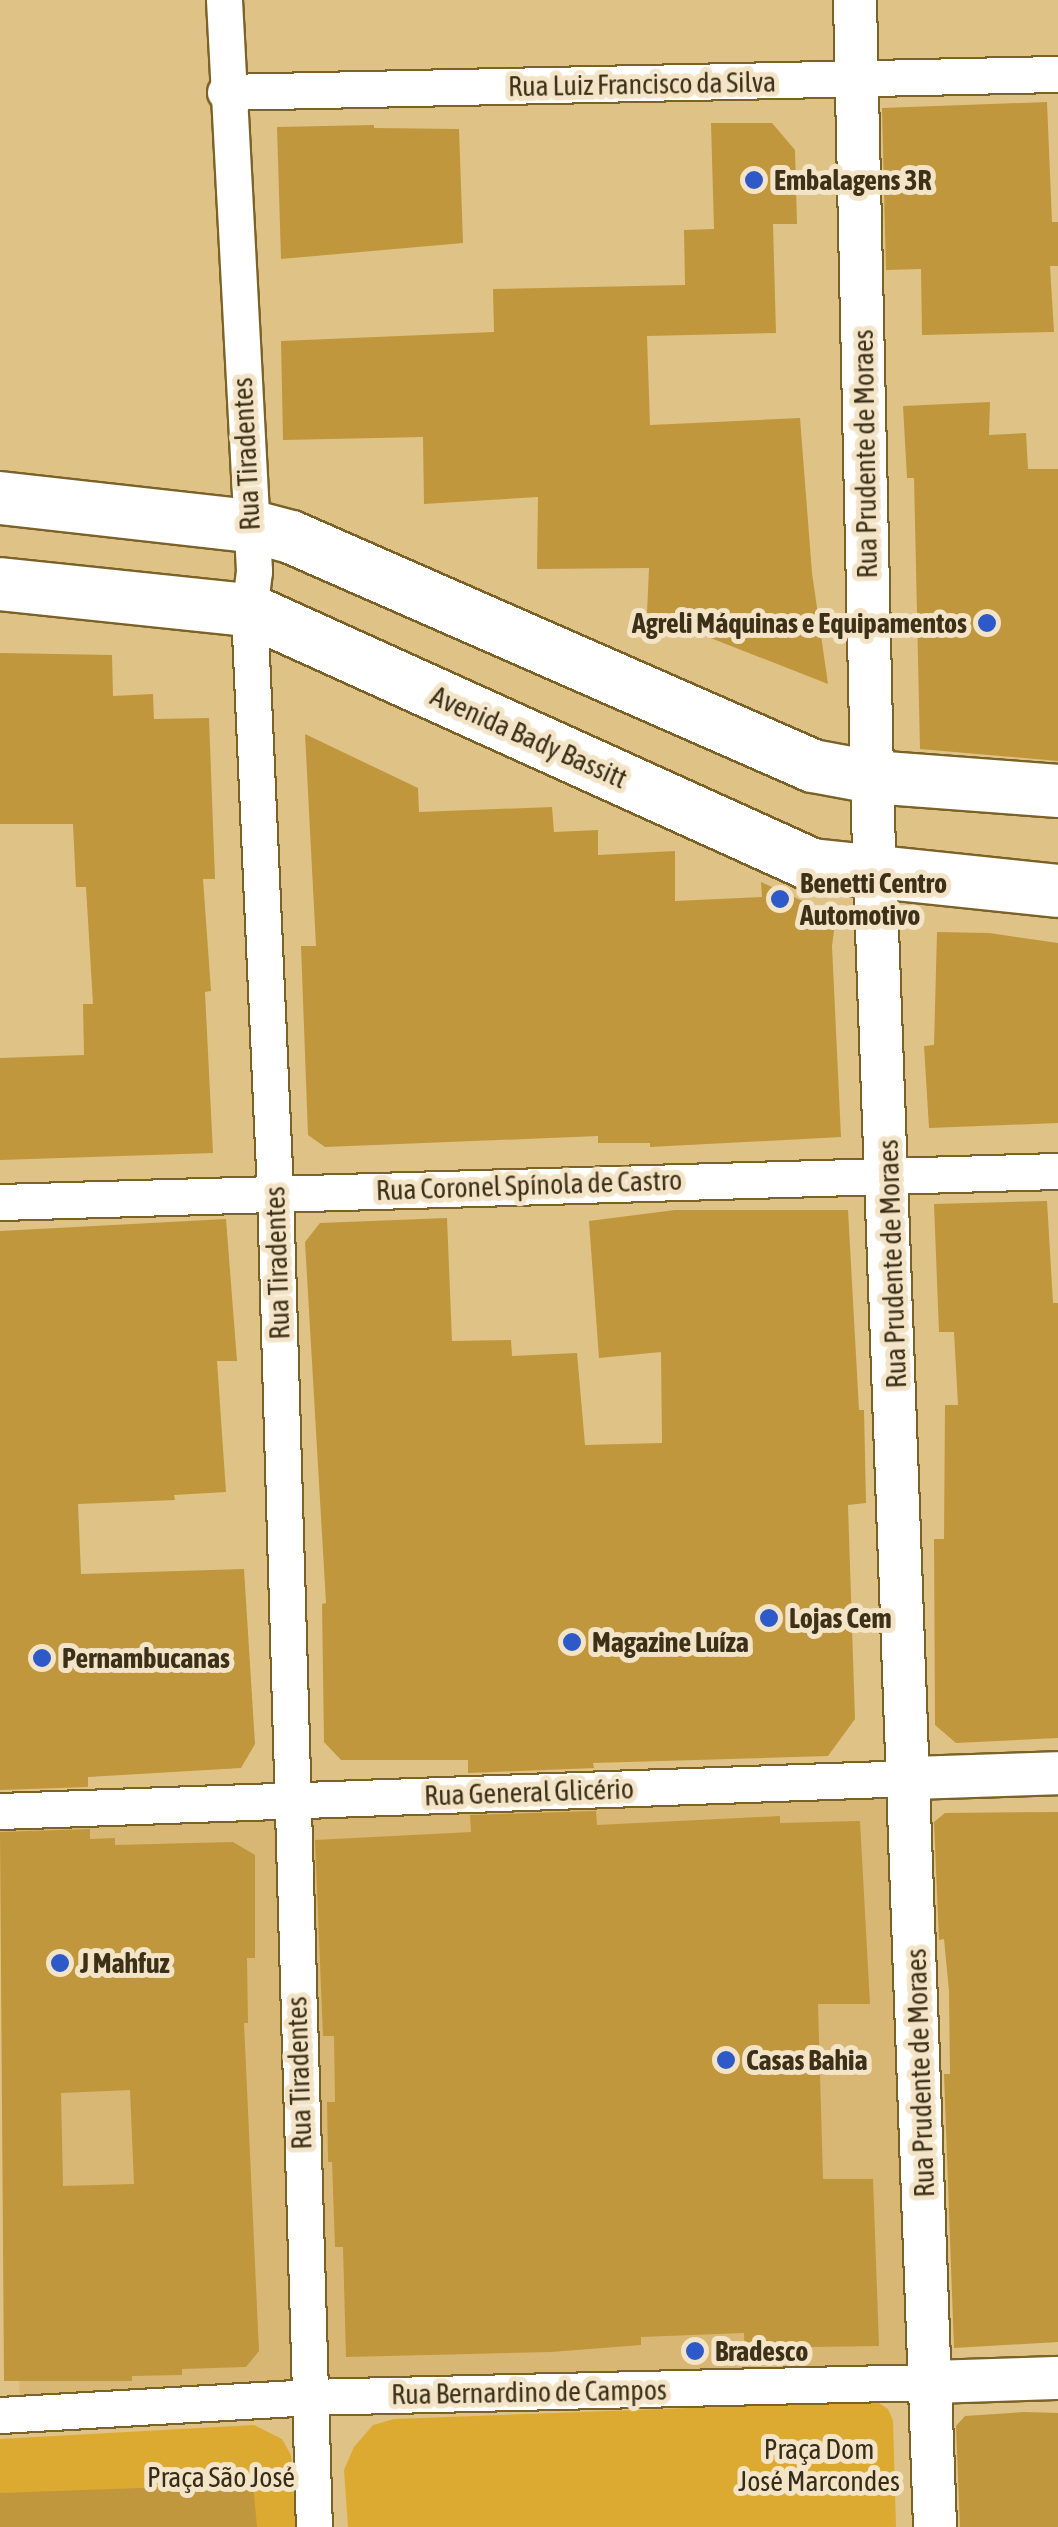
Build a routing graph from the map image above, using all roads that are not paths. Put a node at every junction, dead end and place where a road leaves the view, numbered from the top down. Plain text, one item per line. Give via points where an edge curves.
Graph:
1 (224, 0) edge
2 (855, 0) edge
3 (1058, 74) edge
4 (856, 80) junction
5 (226, 92) junction
6 (0, 498) edge
7 (250, 526) junction
8 (0, 584) edge
9 (249, 610) junction
10 (872, 776) junction
11 (1058, 792) edge
12 (877, 872) junction
13 (1058, 891) edge
14 (1058, 1172) edge
15 (888, 1175) junction
16 (276, 1192) junction
17 (0, 1202) edge
18 (1058, 1773) edge
19 (911, 1778) junction
20 (292, 1800) junction
21 (0, 1811) edge
22 (1058, 2378) edge
23 (930, 2382) junction
24 (308, 2397) junction
25 (0, 2415) edge
26 (314, 2527) edge
27 (935, 2527) edge

1 - 5 street, Rua Tiradentes
2 - 4 street, Rua Prudente de Moraes
3 - 4 street, Rua Luiz Francisco da Silva
4 - 5 street, Rua Luiz Francisco da Silva
4 - 10 street, Rua Prudente de Moraes
5 - 7 street, Rua Tiradentes
6 - 7 main road
7 - 9 street, Rua Tiradentes
7 - 10 main road via 291,537 813,766
8 - 9 main road, Avenida Bady Bassitt
9 - 12 main road, Avenida Bady Bassitt via 812,865
9 - 16 street, Rua Tiradentes
10 - 11 main road
10 - 12 street, Rua Prudente de Moraes
12 - 13 main road, Avenida Bady Bassitt
12 - 15 street, Rua Prudente de Moraes
14 - 15 street, Rua Coronel Spínola de Castro
15 - 16 street, Rua Coronel Spínola de Castro
15 - 19 street, Rua Prudente de Moraes
16 - 17 street, Rua Coronel Spínola de Castro
16 - 20 street, Rua Tiradentes
18 - 19 street, Rua General Glicério
19 - 20 street, Rua General Glicério
19 - 23 street, Rua Prudente de Moraes
20 - 21 street, Rua General Glicério
20 - 24 street, Rua Tiradentes
22 - 23 street, Rua Bernardino de Campos
23 - 24 street, Rua Bernardino de Campos
23 - 27 street, Rua Prudente de Moraes
24 - 25 street, Rua Bernardino de Campos
24 - 26 street, Rua Tiradentes

